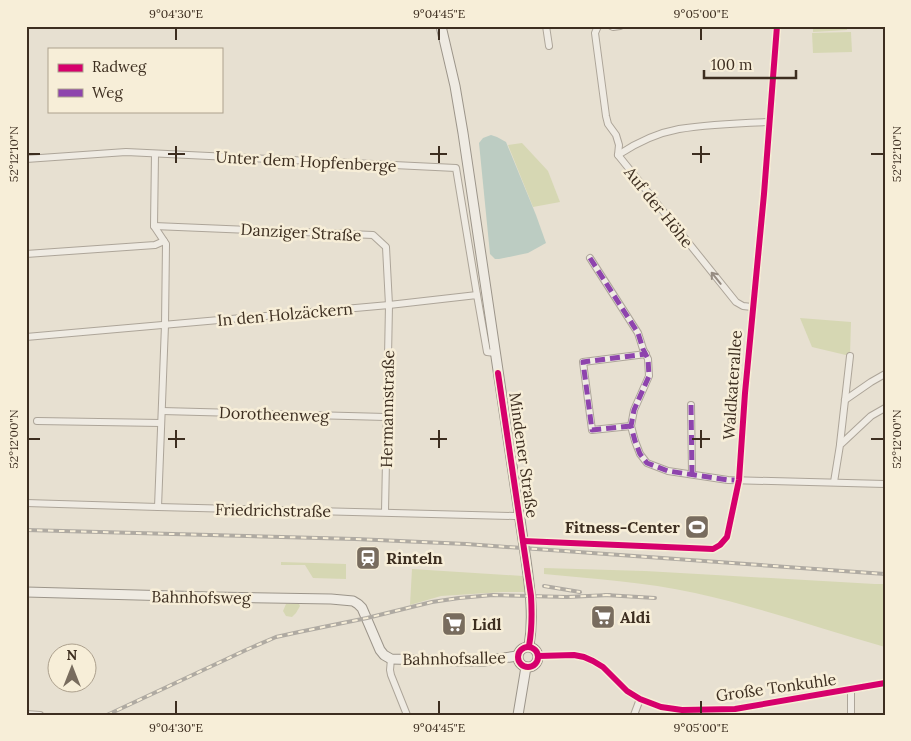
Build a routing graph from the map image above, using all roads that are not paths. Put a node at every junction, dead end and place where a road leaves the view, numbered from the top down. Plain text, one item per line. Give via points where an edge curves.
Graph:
1 (441, 26) edge
2 (546, 26) edge
3 (598, 26) edge
4 (777, 26) edge
5 (548, 46) dead end
6 (769, 122) junction
7 (155, 154) junction
8 (618, 155) junction
9 (26, 159) edge
10 (154, 226) junction
11 (164, 241) junction
12 (26, 254) edge
13 (590, 258) dead end
14 (477, 295) junction
15 (389, 305) junction
16 (752, 307) junction
17 (165, 325) junction
18 (26, 337) edge
19 (495, 353) junction
20 (646, 354) junction
21 (850, 356) dead end
22 (885, 374) edge
23 (845, 400) junction
24 (691, 405) dead end
25 (885, 408) edge
26 (162, 411) junction
27 (386, 417) junction
28 (37, 420) dead end
29 (161, 423) junction
30 (631, 426) junction
31 (840, 445) junction
32 (692, 474) junction
33 (739, 480) junction
34 (834, 482) junction
35 (885, 484) edge
36 (26, 503) edge
37 (158, 507) junction
38 (385, 512) junction
39 (519, 515) junction
40 (523, 541) junction
41 (26, 592) edge
42 (367, 618) joint
43 (529, 646) junction
44 (517, 656) junction
45 (538, 656) junction
46 (391, 659) junction
47 (526, 666) junction
48 (885, 683) edge
49 (852, 689) junction
50 (640, 699) junction
51 (26, 714) edge
52 (40, 715) edge
53 (408, 715) edge
54 (518, 715) edge
55 (634, 715) edge
56 (851, 715) edge

1 - 19 main road, Mindener Straße via 463,132
2 - 5 street
3 - 8 street, Auf der Höhe via 595,32 606,116 620,145
4 - 6 street, Waldkaterallee
6 - 8 street via 678,129 655,136
6 - 16 street, Waldkaterallee
7 - 9 street, Unter dem Hopfenberge via 126,152
7 - 10 street
7 - 14 street, Unter dem Hopfenberge via 456,168
16 -> 8 street, Auf der Höhe via 736,302
10 - 11 street
10 - 15 street, Danziger Straße via 373,235 386,247
11 - 12 street
11 - 17 street
13 - 20 street via 638,333
14 - 15 street, In den Holzäckern
14 - 19 street via 487,352
15 - 17 street, In den Holzäckern
15 - 27 street, Hermannstraße
16 - 33 street, Waldkaterallee
17 - 18 street, In den Holzäckern
17 - 26 street
19 - 39 main road, Mindener Straße
20 - 30 street via 649,376 634,410
20 - 30 street via 583,362 592,430
21 - 23 street
22 - 23 street
23 - 31 street
24 - 32 street
25 - 31 street via 871,416
26 - 27 street, Dorotheenweg
26 - 29 street
27 - 38 street, Hermannstraße
28 - 29 street
29 - 37 street
30 - 32 street via 640,454 647,463 668,471
31 - 34 street
32 - 33 street
33 - 34 street
33 - 40 street, Waldkaterallee via 726,537 713,549
34 - 35 street
36 - 37 street, Friedrichstraße
37 - 38 street, Friedrichstraße
38 - 39 street, Friedrichstraße
39 - 40 main road, Mindener Straße
40 - 43 main road, Mindener Straße via 532,611
41 - 42 main road, Bahnhofsweg via 338,599 358,604
42 - 46 main road, Bahnhofsallee via 380,650
43 - 44 main road via 522,648
43 - 45 main road
44 - 46 main road, Bahnhofsallee via 470,661
44 - 47 main road via 519,662
45 - 47 main road via 532,666
45 - 50 street, Große Tonkuhle via 584,656
46 - 53 street, Bahnhofsallee via 391,675
47 - 54 main road
48 - 49 street, Große Tonkuhle
49 - 50 street, Große Tonkuhle via 735,710 682,710
49 - 56 street
50 - 55 street
51 - 52 street

